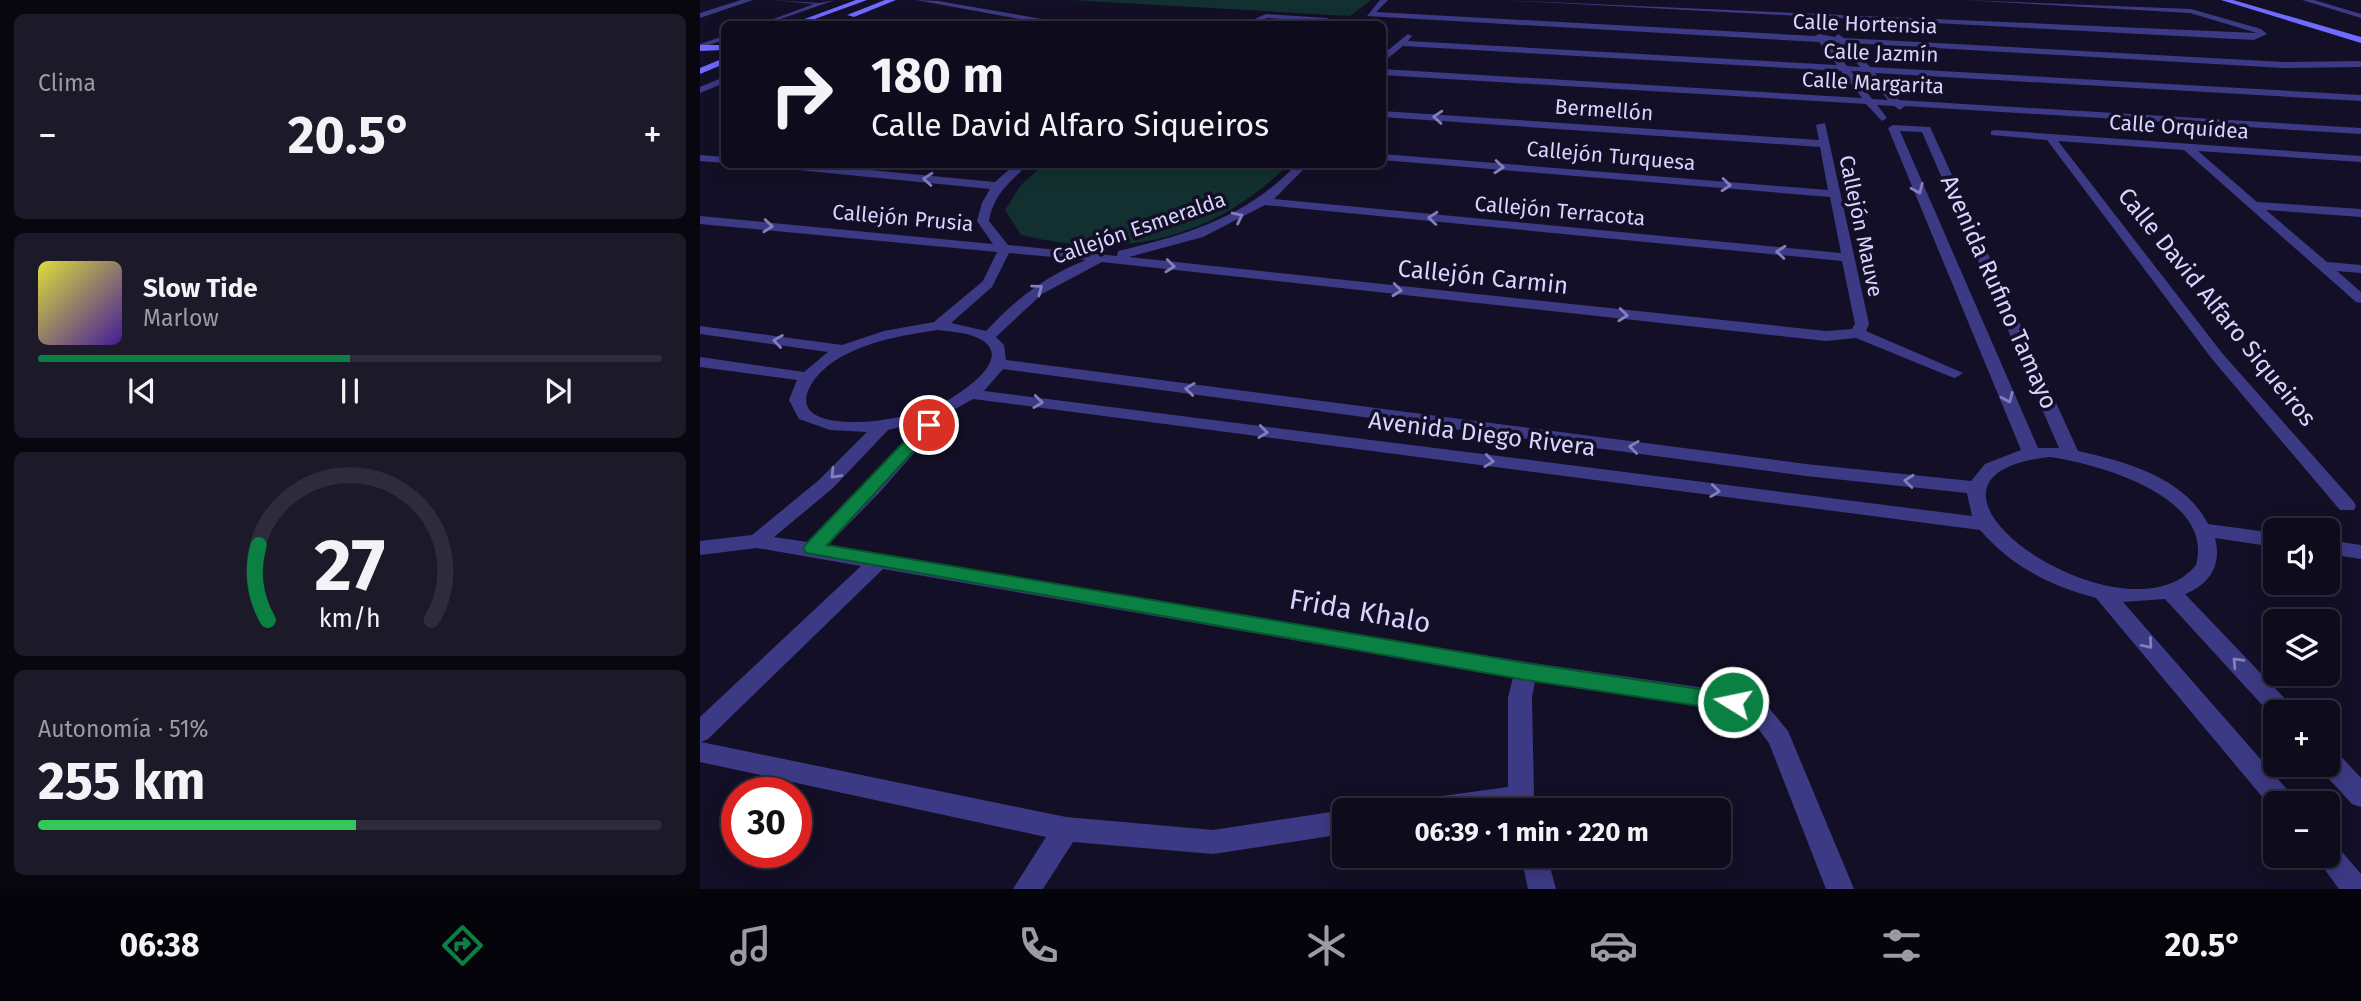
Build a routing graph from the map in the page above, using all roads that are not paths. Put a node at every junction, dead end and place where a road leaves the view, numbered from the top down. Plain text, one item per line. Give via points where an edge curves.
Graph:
1 (749, 0) edge
2 (776, 0) edge
3 (832, 0) edge
4 (863, 0) edge
5 (892, 0) edge
6 (919, 0) edge
7 (1384, 0) edge
8 (1503, 0) edge
9 (1776, 0) edge
10 (1967, 0) edge
11 (2225, 0) edge
12 (2250, 0) edge
13 (2306, 0) edge
14 (823, 3) junction
15 (1800, 3) dead end
16 (1794, 15) junction
17 (1814, 15) junction
18 (700, 16) edge
19 (2361, 16) edge
20 (1424, 19) junction
21 (771, 21) edge
22 (804, 21) edge
23 (833, 21) edge
24 (1038, 21) edge
25 (1254, 21) edge
26 (1319, 21) edge
27 (2361, 33) edge
28 (700, 38) edge
29 (721, 38) edge
30 (721, 39) edge
31 (1824, 40) junction
32 (1843, 40) junction
33 (2361, 40) edge
34 (1401, 43) junction
35 (700, 47) edge
36 (721, 49) edge
37 (721, 50) edge
38 (1386, 56) edge
39 (700, 59) edge
40 (721, 62) edge
41 (2361, 64) edge
42 (1847, 70) junction
43 (1868, 70) junction
44 (700, 71) edge
45 (1386, 72) edge
46 (721, 81) edge
47 (700, 90) edge
48 (2361, 98) edge
49 (1872, 103) junction
50 (1897, 104) junction
51 (1386, 114) edge
52 (1882, 118) dead end
53 (1908, 118) dead end
54 (1821, 125) dead end
55 (2361, 131) edge
56 (1995, 133) dead end
57 (2050, 137) junction
58 (1823, 144) junction
59 (2187, 147) junction
60 (1386, 157) edge
61 (700, 158) edge
62 (2361, 159) edge
63 (721, 160) edge
64 (809, 168) edge
65 (1018, 168) edge
66 (1300, 168) edge
67 (996, 186) junction
68 (1836, 194) junction
69 (1267, 202) junction
70 (2254, 205) junction
71 (2361, 213) edge
72 (700, 219) edge
73 (1004, 249) junction
74 (1102, 258) junction
75 (1849, 258) junction
76 (2325, 266) junction
77 (2361, 269) edge
78 (2361, 299) edge
79 (939, 326) junction
80 (700, 330) edge
81 (1858, 333) junction
82 (989, 336) junction
83 (846, 350) junction
84 (700, 362) edge
85 (998, 364) junction
86 (1955, 373) dead end
87 (807, 377) junction
88 (970, 394) junction
89 (945, 408) junction
90 (883, 425) junction
91 (2031, 453) junction
92 (2071, 454) junction
93 (1806, 470) junction
94 (1977, 488) junction
95 (1807, 503) junction
96 (2347, 506) dead end
97 (1986, 524) junction
98 (2203, 530) junction
99 (2263, 538) edge
100 (757, 541) junction
101 (700, 548) edge
102 (812, 548) junction
103 (2340, 549) edge
104 (2361, 552) edge
105 (879, 561) junction
106 (2103, 592) junction
107 (2171, 592) junction
108 (1526, 671) junction
109 (2272, 700) edge
110 (700, 732) edge
111 (700, 752) edge
112 (2340, 773) edge
113 (2273, 791) edge
114 (2361, 796) edge
115 (1523, 798) edge
116 (1332, 824) edge
117 (1066, 829) junction
118 (1537, 868) edge
119 (2339, 868) edge
120 (1027, 889) edge
121 (1542, 889) edge
122 (1841, 889) edge
123 (2356, 889) edge

1 - 18 street
2 - 14 lane
3 - 14 lane
4 - 22 street
5 - 23 street
6 - 24 lane
7 - 20 street, Calle Hortensia via 1369,12
8 - 16 street
9 - 16 street
10 - 17 street via 2205,14 2263,34
11 - 33 street
12 - 27 street
13 - 19 street
14 - 21 lane
15 - 17 street
16 - 17 street
16 - 31 street
17 - 32 street
20 - 31 street, Calle Hortensia
20 - 34 street
25 - 26 street via 1266,16
28 - 29 lane
30 - 35 lane
31 - 32 street, Calle Hortensia
31 - 42 street
32 - 41 street, Calle Hortensia via 2317,66
32 - 43 street
34 - 38 street
34 - 42 street, Calle Jazmín
35 - 36 street
37 - 39 street
40 - 44 street
42 - 43 street, Calle Jazmín
42 - 49 street
43 - 48 street, Calle Jazmín
43 - 50 street
45 - 49 street, Calle Margarita
46 - 47 street
49 - 50 street, Calle Margarita
49 - 52 street
50 - 53 street
50 - 55 street, Calle Margarita
58 -> 51 street, Bermellón
54 - 58 street, Callejón Mauve
56 - 57 street, Calle Orquídea
57 - 59 street, Calle Orquídea
57 - 96 street, Calle David Alfaro Siqueiros via 2217,356
58 - 68 street, Callejón Mauve
59 - 62 street, Calle Orquídea
59 - 70 street
60 -> 68 street, Callejón Turquesa
61 - 63 street
67 -> 64 street
65 - 67 street
66 - 69 street, Callejón Esmeralda
67 - 73 street via 984,207 983,221
68 - 75 street, Callejón Mauve
74 -> 69 street, Callejón Esmeralda via 1184,239
75 -> 69 street, Callejón Terracota
70 - 71 street
70 - 76 street
72 -> 73 street, Callejón Prusia
73 - 74 street, Callejón Prusia
73 - 79 street via 996,275
74 -> 81 street, Callejón Carmin via 1826,337
82 -> 74 street, Callejón Esmeralda via 1041,286
75 - 81 street, Callejón Mauve via 1862,324
76 - 77 street
76 - 78 street
79 - 82 street via 967,328
79 - 83 street via 886,335
83 -> 80 street
81 - 86 street
82 - 85 street via 1001,353
83 - 87 street
84 - 87 street
85 - 88 street
93 -> 85 street, Avenida Diego Rivera
87 - 90 street via 798,392 798,406 807,418 852,428
88 - 89 street
88 -> 95 street, Avenida Diego Rivera
89 - 90 street
89 - 102 street
90 -> 100 street via 826,484
91 - 92 street
92 -> 91 street, Avenida Rufino Tamayo via 1926,129 1892,129
91 - 94 street via 2004,459 1986,471
92 - 98 street via 2098,459 2149,480 2181,504
94 -> 93 street, Avenida Diego Rivera
93 - 95 street
94 - 97 street via 1977,505
95 - 97 street, Avenida Diego Rivera
97 - 106 street via 2032,565
98 - 99 street
98 - 107 street via 2209,549 2206,568 2193,582
100 - 101 street
100 - 102 street, Frida Khalo
102 - 105 street, Frida Khalo
103 - 104 street
105 - 108 street, Frida Khalo
105 - 110 street
106 - 107 street
106 -> 113 street
109 -> 107 street
108 - 115 street via 1520,697
108 - 122 street, Frida Khalo via 1718,699 1761,715 1779,738
111 - 117 street
112 - 114 street
116 - 117 street via 1213,842
117 - 120 street
118 - 121 street
119 - 123 street

